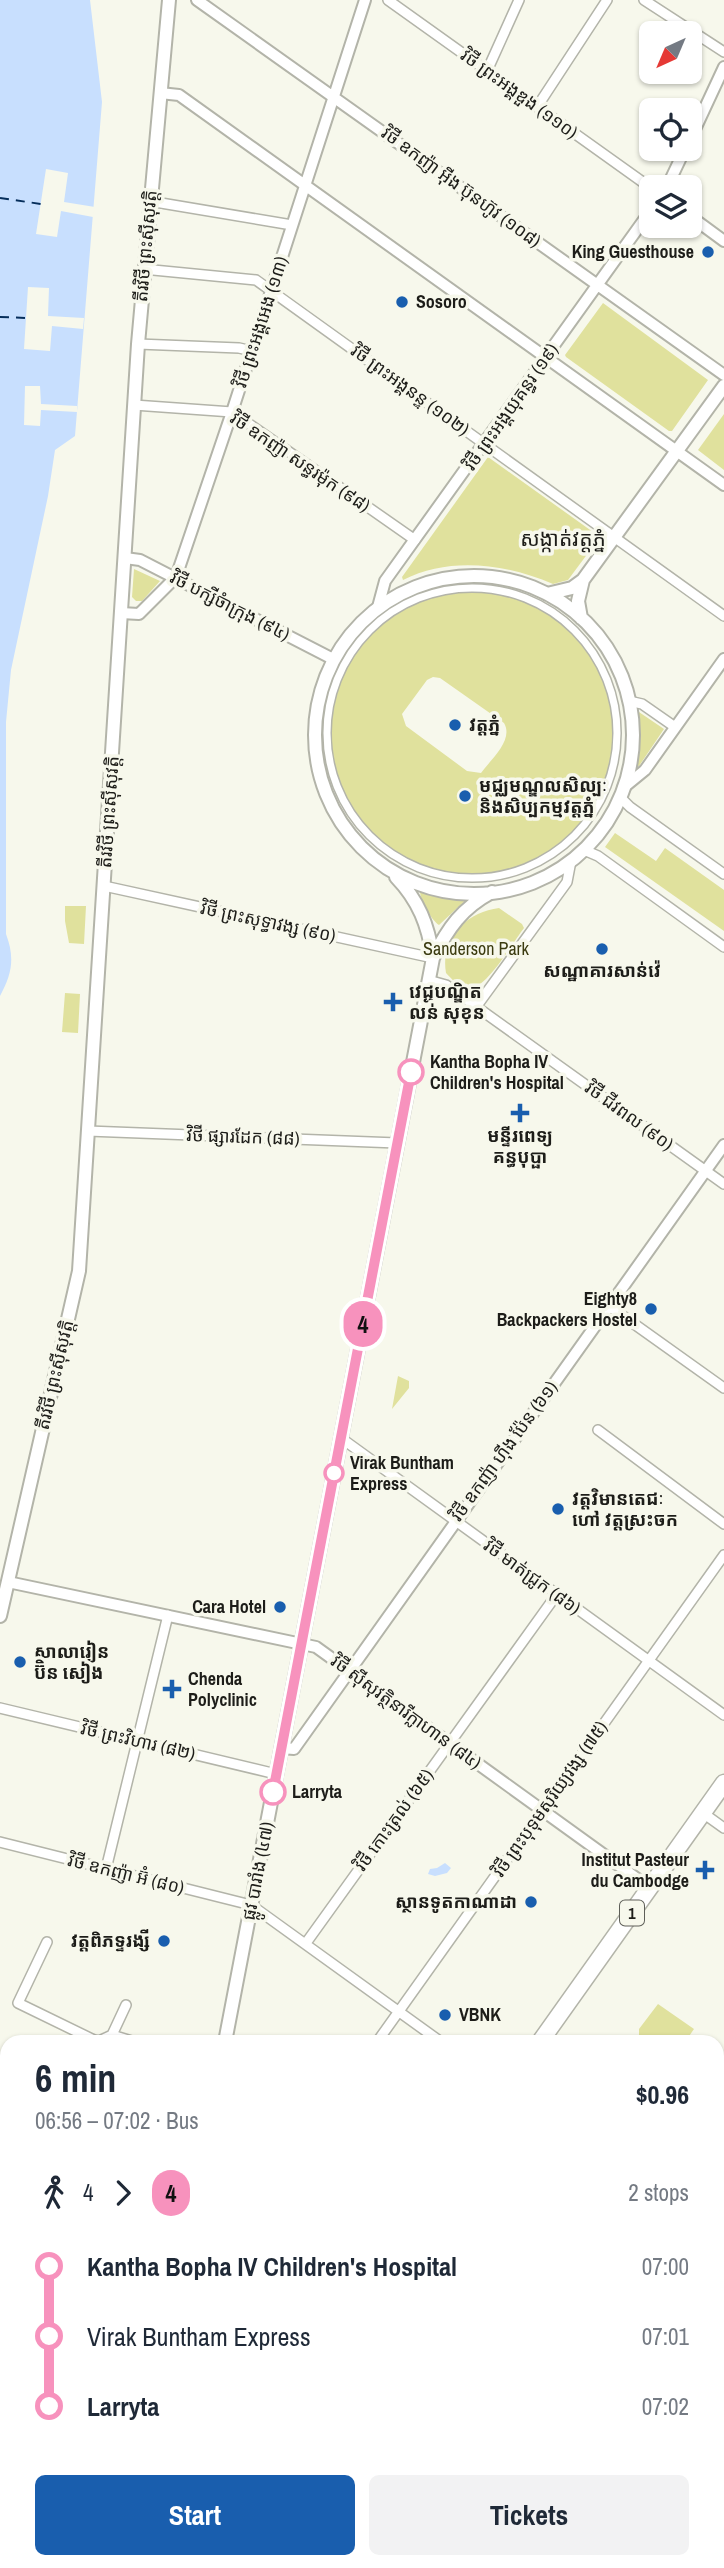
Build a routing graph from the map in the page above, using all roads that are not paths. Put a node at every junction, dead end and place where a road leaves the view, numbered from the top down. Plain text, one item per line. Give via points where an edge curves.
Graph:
1 (169, 0) edge
2 (197, 0) edge
3 (365, 0) edge
4 (388, 0) edge
5 (519, 0) edge
6 (607, 0) edge
7 (645, 0) edge
8 (724, 52) edge
9 (724, 67) edge
10 (487, 71) junction
11 (160, 93) junction
12 (334, 96) junction
13 (537, 107) junction
14 (702, 114) edge
15 (639, 179) edge
16 (305, 186) junction
17 (149, 201) junction
18 (292, 225) junction
19 (702, 225) edge
20 (639, 227) edge
21 (724, 241) edge
22 (143, 269) junction
23 (597, 285) junction
24 (271, 291) junction
25 (138, 344) junction
26 (252, 351) junction
27 (545, 359) junction
28 (724, 376) edge
29 (724, 386) edge
30 (134, 405) junction
31 (232, 412) junction
32 (485, 444) junction
33 (677, 452) junction
34 (724, 485) edge
35 (614, 537) junction
36 (415, 540) junction
37 (125, 558) junction
38 (176, 577) junction
39 (583, 580) junction
40 (547, 594) junction
41 (378, 607) junction
42 (121, 613) junction
43 (724, 616) edge
44 (581, 618) junction
45 (333, 659) junction
46 (724, 659) edge
47 (629, 701) junction
48 (675, 727) junction
49 (622, 793) junction
50 (584, 849) junction
51 (571, 861) junction
52 (387, 867) junction
53 (724, 874) edge
54 (454, 878) joint
55 (104, 886) junction
56 (492, 892) junction
57 (724, 947) edge
58 (433, 958) junction
59 (428, 981) junction
60 (476, 1007) junction
61 (88, 1131) junction
62 (397, 1143) junction
63 (724, 1145) edge
64 (706, 1171) junction
65 (724, 1184) edge
66 (609, 1306) junction
67 (724, 1388) edge
68 (598, 1430) dead end
69 (341, 1438) junction
70 (454, 1521) junction
71 (724, 1524) edge
72 (724, 1555) edge
73 (8, 1582) junction
74 (557, 1594) junction
75 (168, 1615) junction
76 (0, 1616) edge
77 (302, 1643) junction
78 (649, 1661) junction
79 (349, 1670) junction
80 (0, 1708) edge
81 (724, 1715) edge
82 (138, 1740) junction
83 (450, 1743) junction
84 (282, 1748) junction
85 (276, 1774) junction
86 (724, 1783) edge
87 (542, 1810) junction
88 (703, 1813) junction
89 (724, 1828) edge
90 (0, 1842) edge
91 (106, 1869) junction
92 (650, 1888) junction
93 (251, 1905) junction
94 (47, 1942) dead end
95 (306, 1943) junction
96 (126, 2005) dead end
97 (399, 2012) junction
98 (83, 2035) edge
99 (112, 2035) edge
100 (226, 2035) edge
101 (382, 2035) edge
102 (431, 2035) edge
103 (545, 2035) edge

1 - 11 main road, តីរវិថី ព្រះស៊ីសុវត្តិ
2 - 12 street, វិថី ឧកញ៉ា អ៊ីង ប៊ុនហ៊ូវ (១០៨)
3 - 12 street, វិថី ព្រះអង្គអេង (១៣)
4 - 10 street, វិថី ព្រះអង្គឌួង (១១០)
5 - 10 street
6 - 13 street
7 - 8 street
9 - 14 street
10 - 13 street, វិថី ព្រះអង្គឌួង (១១០)
11 - 16 street via 178,95
11 - 17 main road, តីរវិថី ព្រះស៊ីសុវត្តិ
12 - 16 street, វិថី ព្រះអង្គអេង (១៣)
12 - 23 street, វិថី ឧកញ៉ា អ៊ីង ប៊ុនហ៊ូវ (១០៨)
13 - 15 street, វិថី ព្រះអង្គឌួង (១១០)
16 - 18 street, វិថី ព្រះអង្គអេង (១៣)
16 - 27 street
17 - 18 street
17 - 22 main road, តីរវិថី ព្រះស៊ីសុវត្តិ
18 - 24 street, វិថី ព្រះអង្គអេង (១៣)
19 - 21 street
20 - 23 street, វិថី ព្រះអង្គយុគន្ធរ (១៩)
22 - 24 street, វិថី ព្រះអង្គនន្ទ (១០២) via 256,280
22 - 25 main road, តីរវិថី ព្រះស៊ីសុវត្តិ
23 - 27 street, វិថី ព្រះអង្គយុគន្ធរ (១៩)
23 - 28 street, វិថី ឧកញ៉ា អ៊ីង ប៊ុនហ៊ូវ (១០៨)
24 - 26 street, វិថី ព្រះអង្គអេង (១៣)
24 - 32 street, វិថី ព្រះអង្គនន្ទ (១០២)
25 - 26 street
25 - 30 main road, តីរវិថី ព្រះស៊ីសុវត្តិ
26 - 31 street, វិថី ព្រះអង្គអេង (១៣)
27 - 32 street, វិថី ព្រះអង្គយុគន្ធរ (១៩)
27 - 33 street
29 - 33 main road
30 - 31 street, វិថី ឧកញ៉ា សន្ធរម៉ុក (៩៨)
30 - 37 main road, តីរវិថី ព្រះស៊ីសុវត្តិ
31 - 36 street, វិថី ឧកញ៉ា សន្ធរម៉ុក (៩៨)
31 - 38 street, វិថី ព្រះអង្គអេង (១៣)
32 - 35 street, វិថី ព្រះអង្គនន្ទ (១០២)
32 - 36 street, វិថី ព្រះអង្គយុគន្ធរ (១៩)
33 - 34 street
33 - 35 main road
35 - 39 main road
35 - 43 street, វិថី ព្រះអង្គនន្ទ (១០២)
36 - 41 street, វិថី ព្រះអង្គយុគន្ធរ (១៩) via 386,581
37 - 38 street, វិថី បក្សីចំាក្រុង (៩៤) via 140,559
37 - 42 main road, តីរវិថី ព្រះស៊ីសុវត្តិ
38 - 42 street, វិថី ព្រះអង្គអេង (១៣) via 139,614
38 - 45 street, វិថី បក្សីចំាក្រុង (៩៤)
39 - 40 main road
39 - 44 main road via 578,601
40 - 41 main road via 498,578 456,576 426,582
40 - 44 main road
41 - 45 main road via 349,635
42 - 55 main road, តីរវិថី ព្រះស៊ីសុវត្តិ
44 - 47 main road via 617,666
45 - 52 main road via 320,690 315,723 321,777 340,820 361,846
46 - 48 street
47 - 48 street via 642,704
47 - 49 main road via 632,742
48 - 49 street via 645,770
49 - 50 main road
49 - 53 street via 630,807
50 - 51 main road
50 - 57 street
51 - 56 main road via 541,879
51 - 60 street via 567,882
52 - 56 main road via 437,889
52 - 58 main road, ផ្លូវ បារាំង (៤៧) via 421,909
54 - 54 street via 394,856 355,819 334,780 327,725 343,665 384,617 420,597 453,589 488,589 521,597 552,613 576,633 596,659 609,688 617,737 607,786 587,823 572,839 547,858 507,874
55 - 58 street, វិថី ព្រះសុទ្ធាវង្ស (៩០)
55 - 61 main road, តីរវិថី ព្រះស៊ីសុវត្តិ
56 - 58 main road, ផ្លូវ បារាំង (៤៧) via 464,910
58 - 59 main road, ផ្លូវ បារាំង (៤៧)
59 - 60 street, វិថី ជីវពល (៩០) via 446,985
59 - 62 main road, ផ្លូវ បារាំង (៤៧)
60 - 64 street, វិថី ជីវពល (៩០)
61 - 62 street, វិថី ផ្សារដែក (៨៨)
61 - 73 main road, តីរវិថី ព្រះស៊ីសុវត្តិ via 79,1271
62 - 69 main road, ផ្លូវ បារាំង (៤៧)
63 - 64 street, វិថី ឧកញ៉ា ហ៊ីង ប៉ែន (៦១)
64 - 65 street, វិថី ជីវពល (៩០)
64 - 66 street, វិថី ឧកញ៉ា ហ៊ីង ប៉ែន (៦១)
66 - 67 street
66 - 70 street, វិថី ឧកញ៉ា ហ៊ីង ប៉ែន (៦១)
68 - 71 street
69 - 70 street, វិថី មាត់ជ្រូក (៨៦)
69 - 77 main road, ផ្លូវ បារាំង (៤៧)
70 - 74 street, វិថី មាត់ជ្រូក (៨៦)
70 - 79 street, វិថី ឧកញ៉ា ហ៊ីង ប៉ែន (៦១)
72 - 78 street, វិថី ព្រះបុទុមសុរិយ្យវង្ស (៧៥)
73 - 75 street, វិថី ស៊ីសុវត្ថិនារីក្លាហាន (៨៤)
73 - 76 main road, តីរវិថី ព្រះស៊ីសុវត្តិ
74 - 78 street, វិថី មាត់ជ្រូក (៨៦)
74 - 83 street, វិថី កោះត្រល់ (៦៥)
75 - 77 street, វិថី ស៊ីសុវត្ថិនារីក្លាហាន (៨៤)
75 - 82 street
77 - 79 street, វិថី ស៊ីសុវត្ថិនារីក្លាហាន (៨៤) via 316,1647
77 - 84 main road, ផ្លូវ បារាំង (៤៧)
78 - 81 street, វិថី មាត់ជ្រូក (៨៦)
78 - 87 street, វិថី ព្រះបុទុមសុរិយ្យវង្ស (៧៥)
79 - 83 street, វិថី ស៊ីសុវត្ថិនារីក្លាហាន (៨៤)
79 - 84 street, វិថី ឧកញ៉ា ហ៊ីង ប៉ែន (៦១) via 294,1749
80 - 82 street, វិថី ព្រះវិហារ (៨២)
82 - 85 street, វិថី ព្រះវិហារ (៨២)
82 - 91 street
83 - 87 street, វិថី ស៊ីសុវត្ថិនារីក្លាហាន (៨៤)
83 - 95 street, វិថី កោះត្រល់ (៦៥)
84 - 85 main road, ផ្លូវ បារាំង (៤៧)
85 - 93 main road, ផ្លូវ បារាំង (៤៧)
86 - 88 highway, 1
87 - 92 street, វិថី ស៊ីសុវត្ថិនារីក្លាហាន (៨៤)
87 - 97 street, វិថី ព្រះបុទុមសុរិយ្យវង្ស (៧៥)
88 - 89 street
88 - 92 highway, 1
90 - 91 street, វិថី ឧកញ៉ា អ៊ំ (៨០)
91 - 93 street, វិថី ឧកញ៉ា អ៊ំ (៨០)
92 - 103 highway, 1
93 - 95 street
93 - 100 main road, ផ្លូវ បារាំង (៤៧)
94 - 98 street via 18,2003
95 - 97 street
96 - 99 street
97 - 101 street, វិថី ព្រះបុទុមសុរិយ្យវង្ស (៧៥)
97 - 102 street

